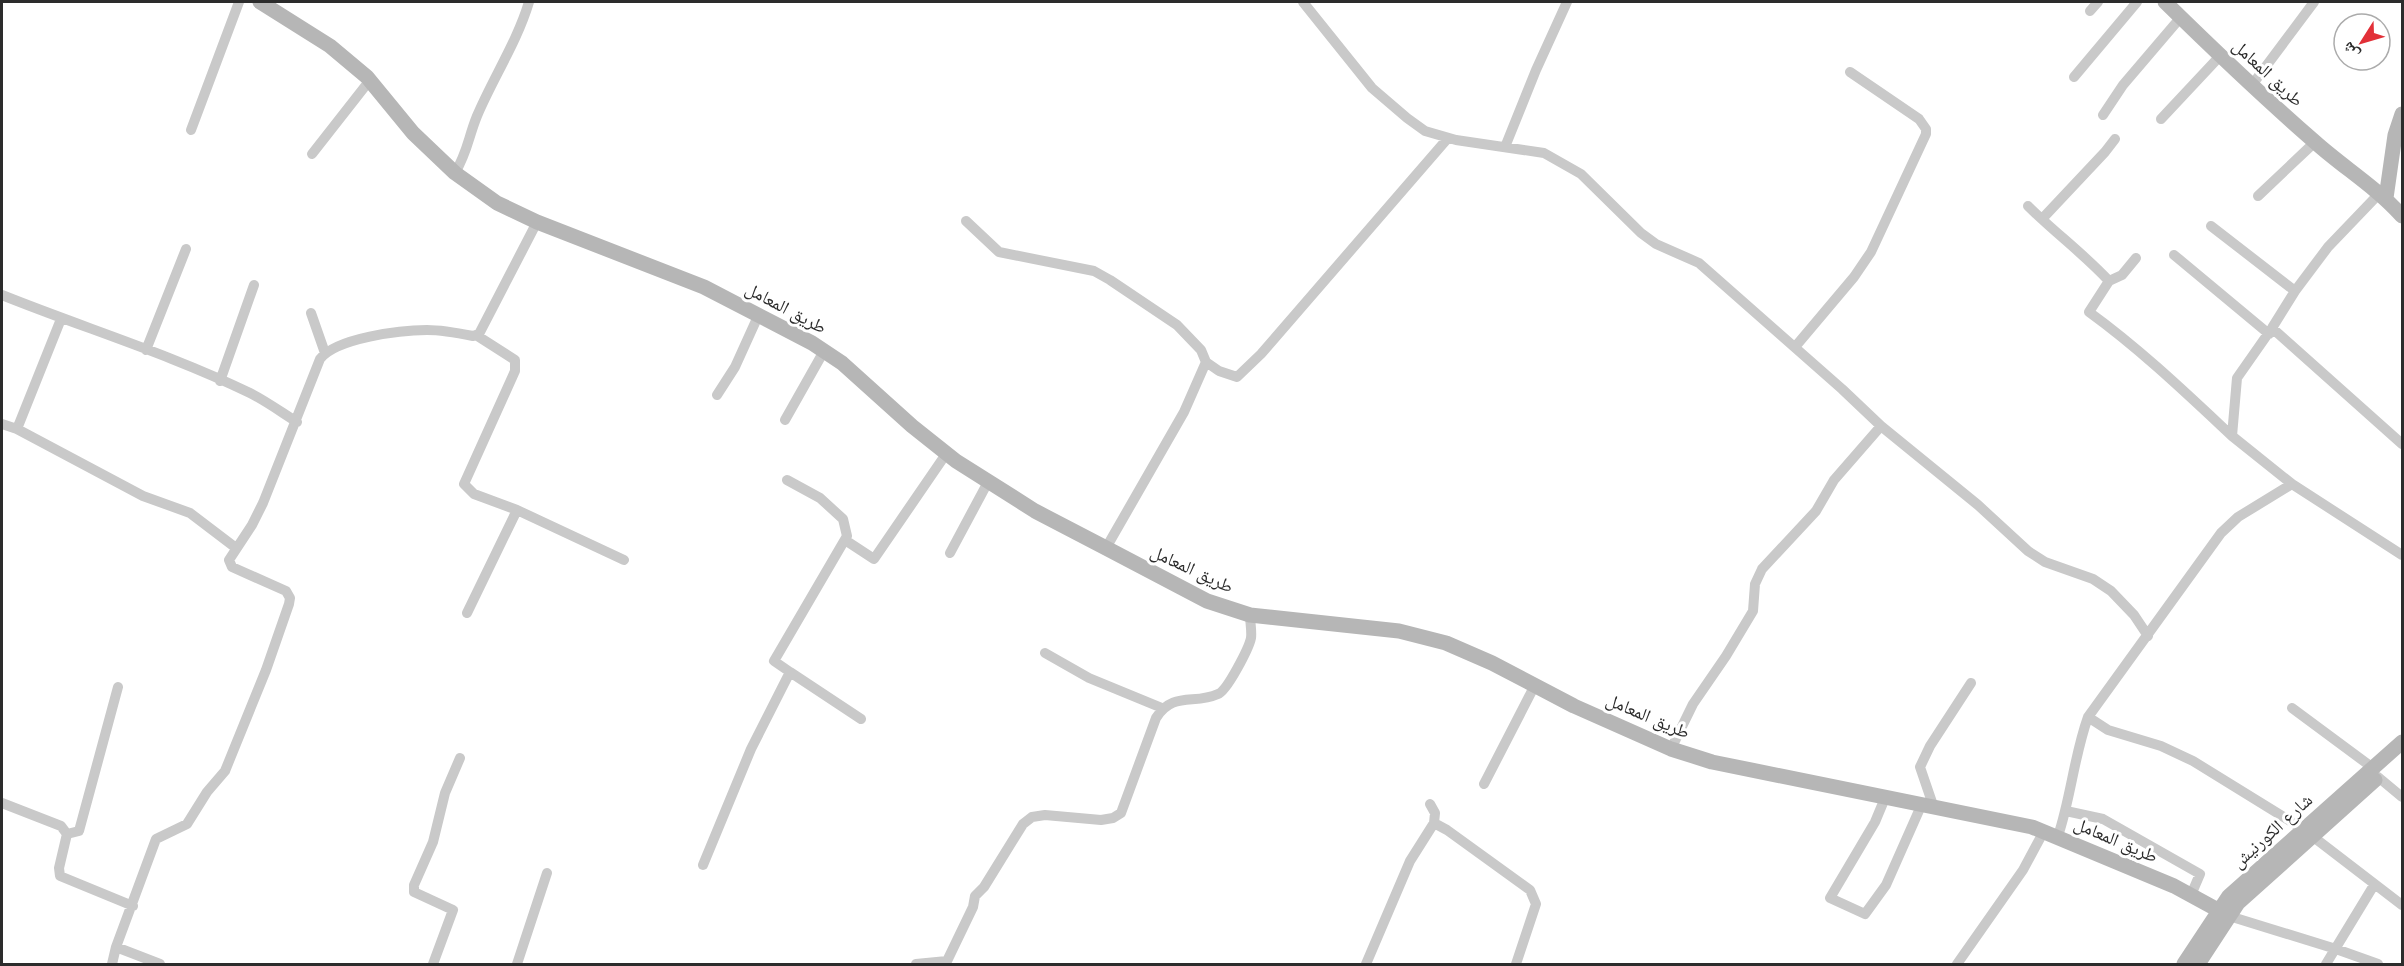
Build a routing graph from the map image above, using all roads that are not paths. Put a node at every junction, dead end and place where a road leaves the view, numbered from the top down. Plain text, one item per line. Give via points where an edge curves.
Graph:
1 (239, 2) edge
2 (260, 2) edge
3 (529, 2) edge
4 (1303, 2) edge
5 (1567, 2) edge
6 (2098, 2) edge
7 (2137, 2) edge
8 (2165, 2) edge
9 (2314, 2) edge
10 (2090, 11) dead end
11 (2181, 17) junction
12 (2220, 56) junction
13 (1850, 72) dead end
14 (2074, 77) dead end
15 (370, 80) junction
16 (2252, 86) junction
17 (2403, 114) edge
18 (2103, 116) dead end
19 (2161, 119) dead end
20 (191, 130) dead end
21 (1448, 138) junction
22 (2115, 138) dead end
23 (2315, 142) junction
24 (1505, 147) junction
25 (312, 154) dead end
26 (455, 173) junction
27 (2258, 196) dead end
28 (2380, 198) junction
29 (2028, 206) dead end
30 (2403, 216) edge
31 (2042, 219) junction
32 (966, 221) dead end
33 (537, 222) junction
34 (2403, 224) edge
35 (2211, 226) dead end
36 (186, 249) dead end
37 (2174, 255) dead end
38 (2136, 258) dead end
39 (2109, 281) junction
40 (254, 285) dead end
41 (2295, 291) junction
42 (2, 295) edge
43 (311, 313) dead end
44 (759, 314) junction
45 (61, 319) junction
46 (2270, 331) junction
47 (477, 335) junction
48 (1795, 347) junction
49 (146, 350) junction
50 (824, 351) junction
51 (325, 353) junction
52 (1206, 362) junction
53 (220, 381) junction
54 (717, 395) dead end
55 (785, 420) dead end
56 (297, 422) junction
57 (2, 424) edge
58 (1881, 426) junction
59 (17, 429) junction
60 (2232, 436) junction
61 (2403, 444) edge
62 (946, 454) junction
63 (787, 480) dead end
64 (988, 482) junction
65 (2292, 484) junction
66 (517, 510) junction
67 (845, 540) junction
68 (236, 548) junction
69 (1106, 548) junction
70 (950, 553) dead end
71 (2403, 555) edge
72 (624, 560) dead end
73 (467, 613) dead end
74 (1250, 615) junction
75 (2148, 636) junction
76 (1045, 653) dead end
77 (790, 672) junction
78 (1971, 682) dead end
79 (1535, 686) junction
80 (118, 687) dead end
81 (1162, 708) junction
82 (2292, 708) dead end
83 (2088, 717) junction
84 (861, 719) dead end
85 (2403, 742) edge
86 (1671, 749) junction
87 (2403, 756) edge
88 (460, 758) dead end
89 (2376, 772) junction
90 (1484, 784) dead end
91 (2403, 797) edge
92 (1885, 798) junction
93 (2, 803) edge
94 (1430, 804) dead end
95 (1928, 807) junction
96 (2066, 811) junction
97 (1434, 823) junction
98 (2051, 833) junction
99 (2307, 833) junction
100 (67, 834) junction
101 (704, 865) dead end
102 (547, 873) dead end
103 (2374, 885) junction
104 (2191, 895) junction
105 (2403, 905) edge
106 (133, 906) junction
107 (2223, 913) junction
108 (116, 947) junction
109 (2336, 949) junction
110 (1959, 963) edge
111 (112, 964) edge
112 (160, 964) edge
113 (433, 964) edge
114 (517, 964) edge
115 (915, 964) edge
116 (1366, 964) edge
117 (1516, 964) edge
118 (2184, 964) edge
119 (2198, 964) edge
120 (2326, 964) edge
121 (2378, 964) edge

1 - 20 street
2 - 15 main road, طريق المعامل via 330,45
3 - 26 street
4 - 21 street via 1372,88 1425,131
5 - 24 street
6 - 10 street
7 - 14 street
8 - 11 main road, طريق المعامل
9 - 16 street
11 - 12 main road, طريق المعامل
11 - 18 street via 2123,85
12 - 16 main road, طريق المعامل
12 - 19 street
13 - 48 street via 1919,119 1926,134 1871,252
15 - 25 street
15 - 26 main road, طريق المعامل via 413,133
16 - 23 main road, طريق المعامل
17 - 28 main road
21 - 24 street
21 - 52 street via 1261,354 1237,376
22 - 31 street
23 - 27 street
23 - 28 main road, طريق المعامل
24 - 48 street via 1544,153 1581,174 1641,233 1656,244 1700,263
26 - 33 main road, طريق المعامل via 497,203
28 - 30 main road
28 - 34 main road
28 - 41 street via 2328,247
29 - 31 street
31 - 39 street
32 - 52 street via 999,252 1094,271 1110,280 1177,325 1201,350
33 - 44 main road, طريق المعامل via 704,287
33 - 47 street
35 - 41 street
36 - 49 street
37 - 46 street
38 - 39 street via 2122,275
39 - 60 street via 2089,312 2182,388
40 - 53 street
41 - 46 street
42 - 45 street
43 - 51 street
44 - 50 main road, طريق المعامل
44 - 54 street via 735,367
45 - 49 street
45 - 59 street
46 - 60 street via 2237,378
46 - 61 street
47 - 51 street via 408,330 357,341
47 - 66 street via 515,360 515,371 464,484 474,494
48 - 58 street
49 - 53 street
50 - 55 street
50 - 62 main road, طريق المعامل
51 - 56 street
52 - 69 street via 1184,412
53 - 56 street
56 - 68 street via 263,503
57 - 59 street
58 - 75 street via 2028,551 2045,562 2093,579 2110,591
58 - 86 street via 1834,480 1816,511 1762,568 1755,584 1753,611 1693,704
59 - 68 street via 143,496 190,513
60 - 65 street
62 - 64 main road, طريق المعامل
62 - 67 street via 874,559
63 - 67 street via 820,498 843,519 848,536
64 - 69 main road, طريق المعامل
64 - 70 street
65 - 71 street
65 - 75 street via 2238,517 2221,534
66 - 72 street
66 - 73 street
67 - 77 street via 774,661
68 - 106 street via 229,557 230,565 286,591 290,604 229,763 187,824 156,839
69 - 74 main road, طريق المعامل via 1207,601
74 - 79 main road, طريق المعامل via 1399,631 1446,643
74 - 81 street via 1251,640 1225,690 1215,696 1170,702
75 - 83 street
76 - 81 street via 1089,678
77 - 84 street
77 - 101 street via 751,749
78 - 95 street via 1920,767
79 - 86 main road, طريق المعامل
79 - 90 street
80 - 100 street via 79,831
81 - 115 street via 1121,813 1101,820 1032,817 1016,834 975,896 974,907 947,960
82 - 89 street
83 - 96 street via 2072,769
83 - 99 street via 2108,730 2161,746 2193,761
85 - 89 main road, شارع الكورنيش
86 - 92 main road, طريق المعامل via 1712,762
87 - 89 main road, شارع الكورنيش
88 - 113 street via 445,793 433,842 414,885 414,892 453,910
89 - 91 street
89 - 99 main road, شارع الكورنيش
92 - 95 main road, طريق المعامل
92 - 95 street via 1830,898 1865,914 1886,885
93 - 100 street via 61,826
94 - 97 street via 1435,813
95 - 98 main road, طريق المعامل
96 - 98 street
96 - 104 street via 2103,819 2200,874
97 - 116 street via 1410,861
97 - 117 street via 1530,890 1536,904
98 - 104 main road, طريق المعامل
98 - 110 street
99 - 103 street
99 - 107 main road, شارع الكورنيش via 2229,896
100 - 106 street via 60,876
102 - 114 street
103 - 105 street
103 - 109 street
104 - 107 main road, طريق المعامل
106 - 108 street
107 - 109 street
107 - 118 main road, شارع الكورنيش
107 - 119 main road, شارع الكورنيش
108 - 111 street
108 - 112 street
109 - 120 street
109 - 121 street

